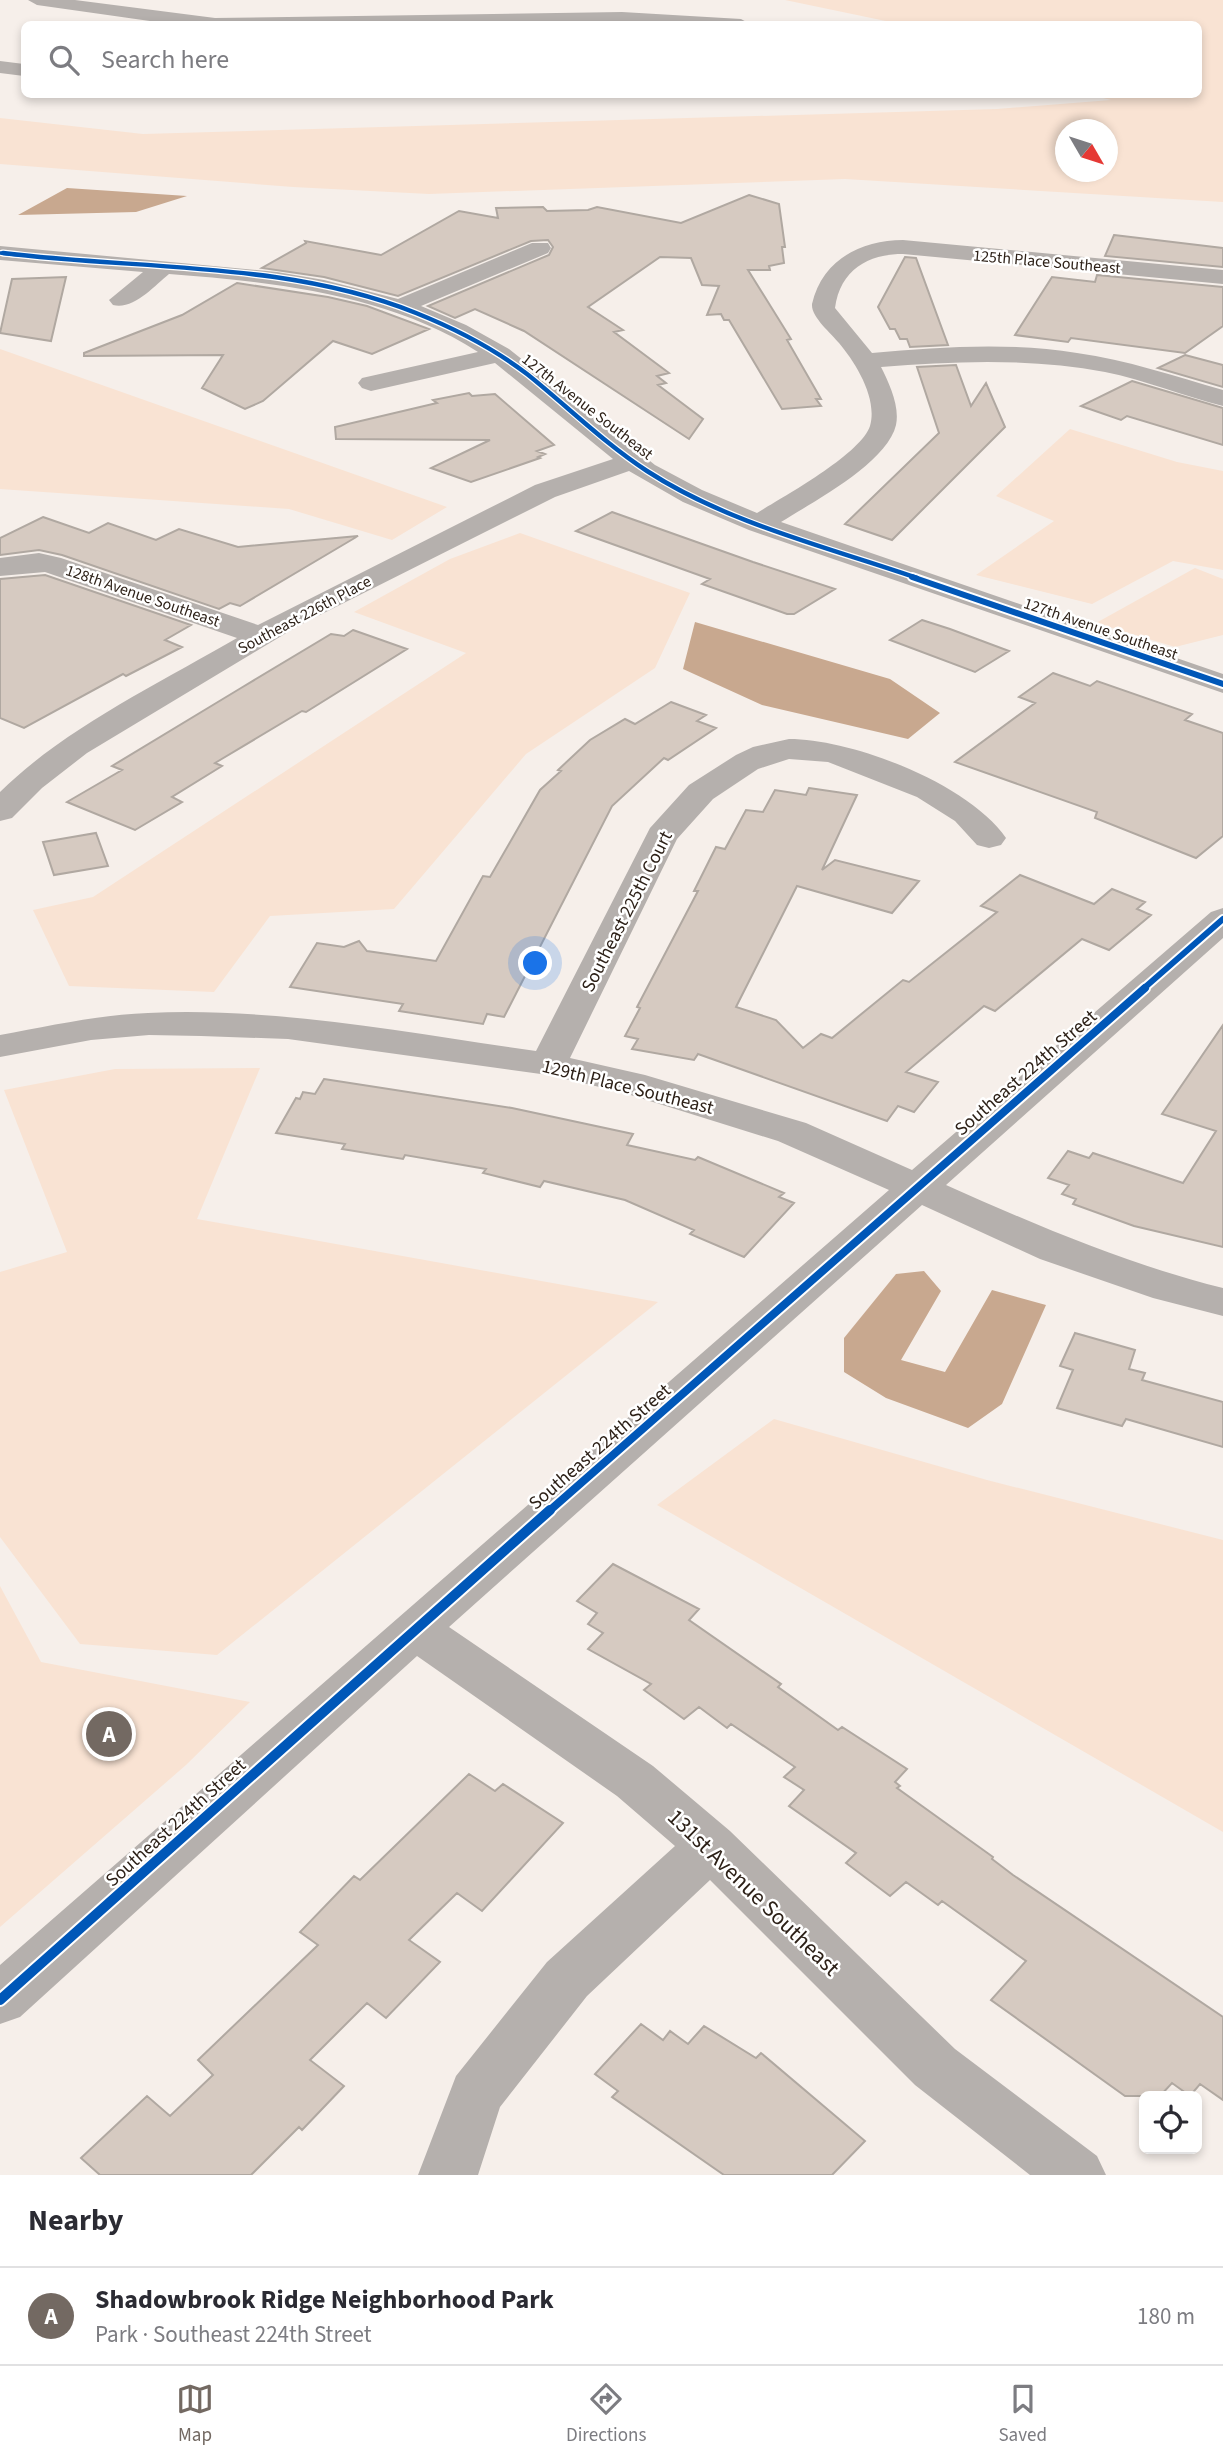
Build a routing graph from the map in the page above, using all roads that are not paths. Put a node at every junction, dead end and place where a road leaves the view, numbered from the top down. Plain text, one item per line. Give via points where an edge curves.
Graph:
1 (37, 0) edge
2 (190, 0) edge
3 (495, 0) edge
4 (155, 16) junction
5 (498, 19) junction
6 (198, 21) edge
7 (356, 21) edge
8 (708, 21) edge
9 (0, 67) edge
10 (21, 70) edge
11 (903, 247) junction
12 (540, 248) dead end
13 (0, 253) edge
14 (859, 255) junction
15 (164, 267) junction
16 (1223, 277) edge
17 (121, 300) dead end
18 (402, 306) junction
19 (500, 354) junction
20 (865, 361) junction
21 (371, 383) dead end
22 (1223, 398) edge
23 (633, 461) junction
24 (759, 524) junction
25 (12, 565) edge
26 (260, 636) junction
27 (1223, 651) edge
28 (1189, 673) junction
29 (1223, 684) edge
30 (0, 811) edge
31 (989, 838) dead end
32 (1223, 919) edge
33 (4, 1037) edge
34 (548, 1064) junction
35 (918, 1186) junction
36 (1223, 1302) edge
37 (415, 1629) junction
38 (711, 1846) junction
39 (0, 2000) edge
40 (448, 2175) edge
41 (1076, 2175) edge

1 - 4 street
2 - 4 street
3 - 5 street
4 - 6 street
5 - 7 street
5 - 8 street
9 - 10 street
11 - 14 street, 125th Place Southeast
11 - 14 street via 874,237 850,237 836,247
11 - 16 street, 125th Place Southeast
12 - 18 street
13 - 15 street, 127th Avenue Southeast
14 - 20 street via 824,296 823,309
15 - 17 street
15 - 18 street, 127th Avenue Southeast via 293,282
18 - 19 street, 127th Avenue Southeast
19 - 21 street
19 - 23 street, 127th Avenue Southeast
20 - 22 street via 968,352 1063,358
20 - 24 street via 881,400 883,426 866,450 840,471
23 - 24 street, 127th Avenue Southeast via 688,495
23 - 26 street, Southeast 226th Place via 545,491
24 - 28 street, 127th Avenue Southeast
25 - 26 street, 128th Avenue Southeast via 39,562 69,569
26 - 30 street, Southeast 226th Place via 76,746
27 - 28 street, 127th Avenue Southeast
28 - 29 street, 127th Avenue Southeast
31 - 34 street, Southeast 225th Court via 967,814 929,790 837,754 789,749 747,762 701,792 662,835
32 - 35 street, Southeast 224th Street
33 - 34 street, 129th Place Southeast via 149,1024 288,1028
34 - 35 street, 129th Place Southeast via 631,1083 792,1132
35 - 36 street, 129th Place Southeast via 1055,1249
35 - 37 street, Southeast 224th Street
37 - 38 street, 131st Avenue Southeast via 635,1782
37 - 39 street, Southeast 224th Street
38 - 40 street via 567,1979 476,2094
38 - 41 street, 131st Avenue Southeast via 935,2067

